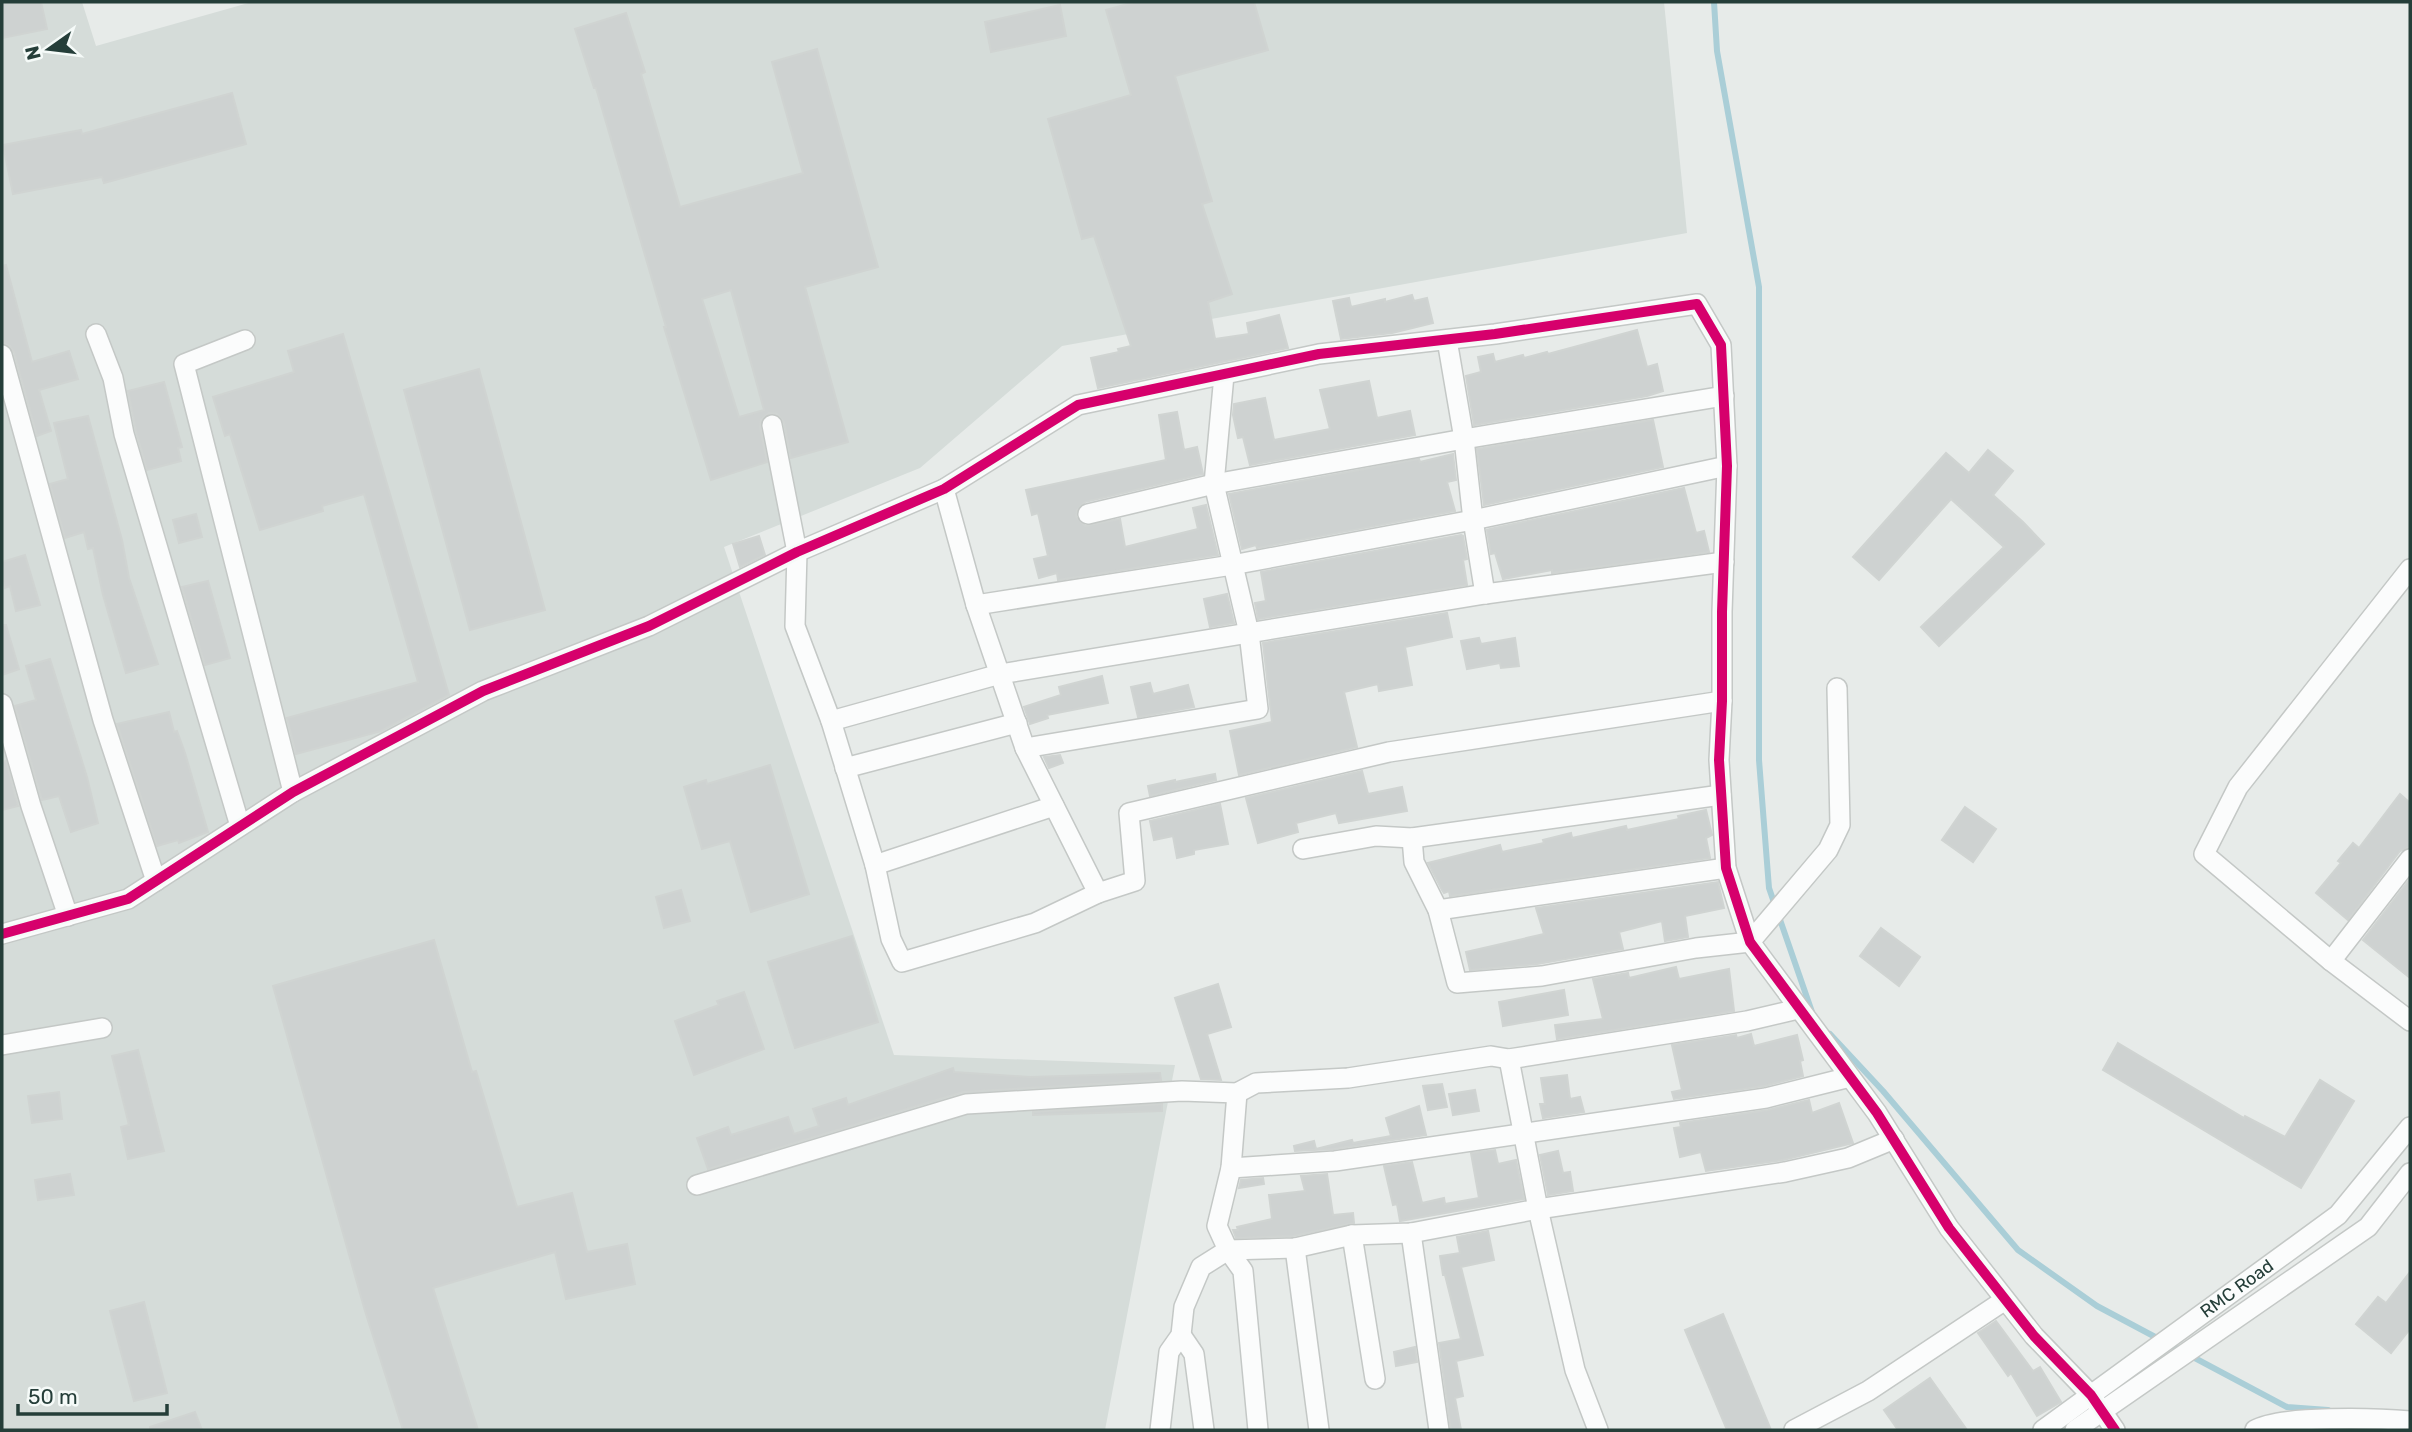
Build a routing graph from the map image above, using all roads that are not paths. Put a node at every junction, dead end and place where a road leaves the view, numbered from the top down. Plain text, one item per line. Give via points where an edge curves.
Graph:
1 (96, 334) dead end
2 (245, 340) dead end
3 (1447, 340) junction
4 (2, 355) edge
5 (1224, 375) junction
6 (1724, 396) junction
7 (772, 425) dead end
8 (1464, 439) junction
9 (1727, 466) junction
10 (1214, 484) junction
11 (944, 489) junction
12 (1088, 514) dead end
13 (1473, 520) junction
14 (797, 552) junction
15 (1724, 562) junction
16 (1232, 565) junction
17 (2410, 569) edge
18 (1485, 594) junction
19 (975, 605) junction
20 (1249, 633) junction
21 (1000, 674) junction
22 (1837, 688) dead end
23 (1722, 701) junction
24 (2, 704) edge
25 (831, 721) junction
26 (1017, 723) junction
27 (1026, 748) junction
28 (845, 768) junction
29 (293, 792) junction
30 (1721, 795) junction
31 (1054, 806) junction
32 (240, 827) junction
33 (1412, 838) junction
34 (1303, 849) dead end
35 (2410, 859) edge
36 (874, 865) junction
37 (1726, 868) junction
38 (156, 880) junction
39 (1098, 892) junction
40 (1438, 910) junction
41 (68, 916) junction
42 (2, 934) edge
43 (1750, 942) junction
44 (2331, 961) junction
45 (1798, 1009) junction
46 (2410, 1021) edge
47 (102, 1028) dead end
48 (2, 1045) edge
49 (1509, 1059) junction
50 (1850, 1077) junction
51 (1237, 1093) junction
52 (2410, 1127) edge
53 (1522, 1132) junction
54 (1894, 1139) junction
55 (1231, 1168) junction
56 (2410, 1173) edge
57 (696, 1185) dead end
58 (1538, 1209) junction
59 (1411, 1233) junction
60 (1352, 1235) junction
61 (1295, 1248) junction
62 (1228, 1250) junction
63 (2005, 1300) junction
64 (1181, 1335) junction
65 (1375, 1379) dead end
66 (2091, 1395) junction
67 (2104, 1411) junction
68 (2396, 1423) edge
69 (2325, 1425) edge
70 (2260, 1428) edge
71 (1160, 1430) edge
72 (1204, 1430) edge
73 (1258, 1430) edge
74 (1319, 1430) edge
75 (1439, 1430) edge
76 (1598, 1430) edge
77 (1794, 1430) edge
78 (2043, 1430) edge
79 (2075, 1430) edge
80 (2115, 1430) edge

1 - 32 street via 113,378 124,434
2 - 29 street via 184,364
3 - 5 street via 1319,355
3 - 6 street via 1697,304 1721,345
3 - 8 street
4 - 38 street via 103,720
5 - 10 street
5 - 11 street via 1078,405
6 - 8 street
6 - 9 street
7 - 14 street
8 - 10 street
8 - 13 street
9 - 13 street
9 - 15 street
10 - 12 street
10 - 16 street
11 - 14 street
11 - 19 street
13 - 16 street
13 - 18 street
14 - 25 street via 795,626
14 - 29 street via 649,626 483,691
15 - 18 street
15 - 23 street
16 - 19 street
16 - 20 street
17 - 44 street via 2238,787 2204,854
18 - 20 street
19 - 21 street
20 - 21 street
20 - 27 street via 1258,709
21 - 25 street
21 - 26 street
22 - 43 street via 1840,825 1828,850
23 - 30 street
23 - 39 street via 1389,752 1129,813 1135,881
24 - 41 street
25 - 28 street
26 - 27 street
26 - 28 street
27 - 31 street
28 - 36 street
29 - 32 street
30 - 33 street
30 - 37 street
31 - 36 street
31 - 39 street
32 - 38 street
33 - 34 street via 1376,836
33 - 40 street via 1414,862
35 - 44 street
36 - 39 street via 891,939 902,961 1035,923
37 - 40 street
37 - 43 street
38 - 41 street via 128,899
40 - 43 street via 1457,983 1542,976
41 - 42 street
43 - 45 street
44 - 46 street
45 - 49 street
45 - 50 street
47 - 48 street
49 - 51 street via 1491,1056 1348,1078 1256,1083
49 - 53 street
50 - 53 street via 1766,1098
50 - 54 street
51 - 55 street
51 - 57 street via 1182,1091 966,1104
52 - 66 street, RMC Road via 2338,1215
53 - 55 street via 1335,1161
53 - 58 street
54 - 58 street via 1848,1158 1785,1172
54 - 63 street via 1949,1228
55 - 62 street via 1217,1226
56 - 67 street, RMC Road via 2368,1227
58 - 59 street
58 - 76 street via 1575,1370
59 - 60 street
59 - 75 street
60 - 61 street
60 - 65 street
61 - 62 street
61 - 74 street
62 - 64 street via 1201,1267 1184,1307
62 - 73 street via 1243,1271
63 - 66 street
63 - 77 street via 1868,1391
64 - 71 street via 1169,1352
64 - 72 street via 1194,1354
66 - 67 street
66 - 78 street, RMC Road
67 - 79 street, RMC Road
67 - 80 street
68 - 69 street
69 - 70 street via 2303,1420

